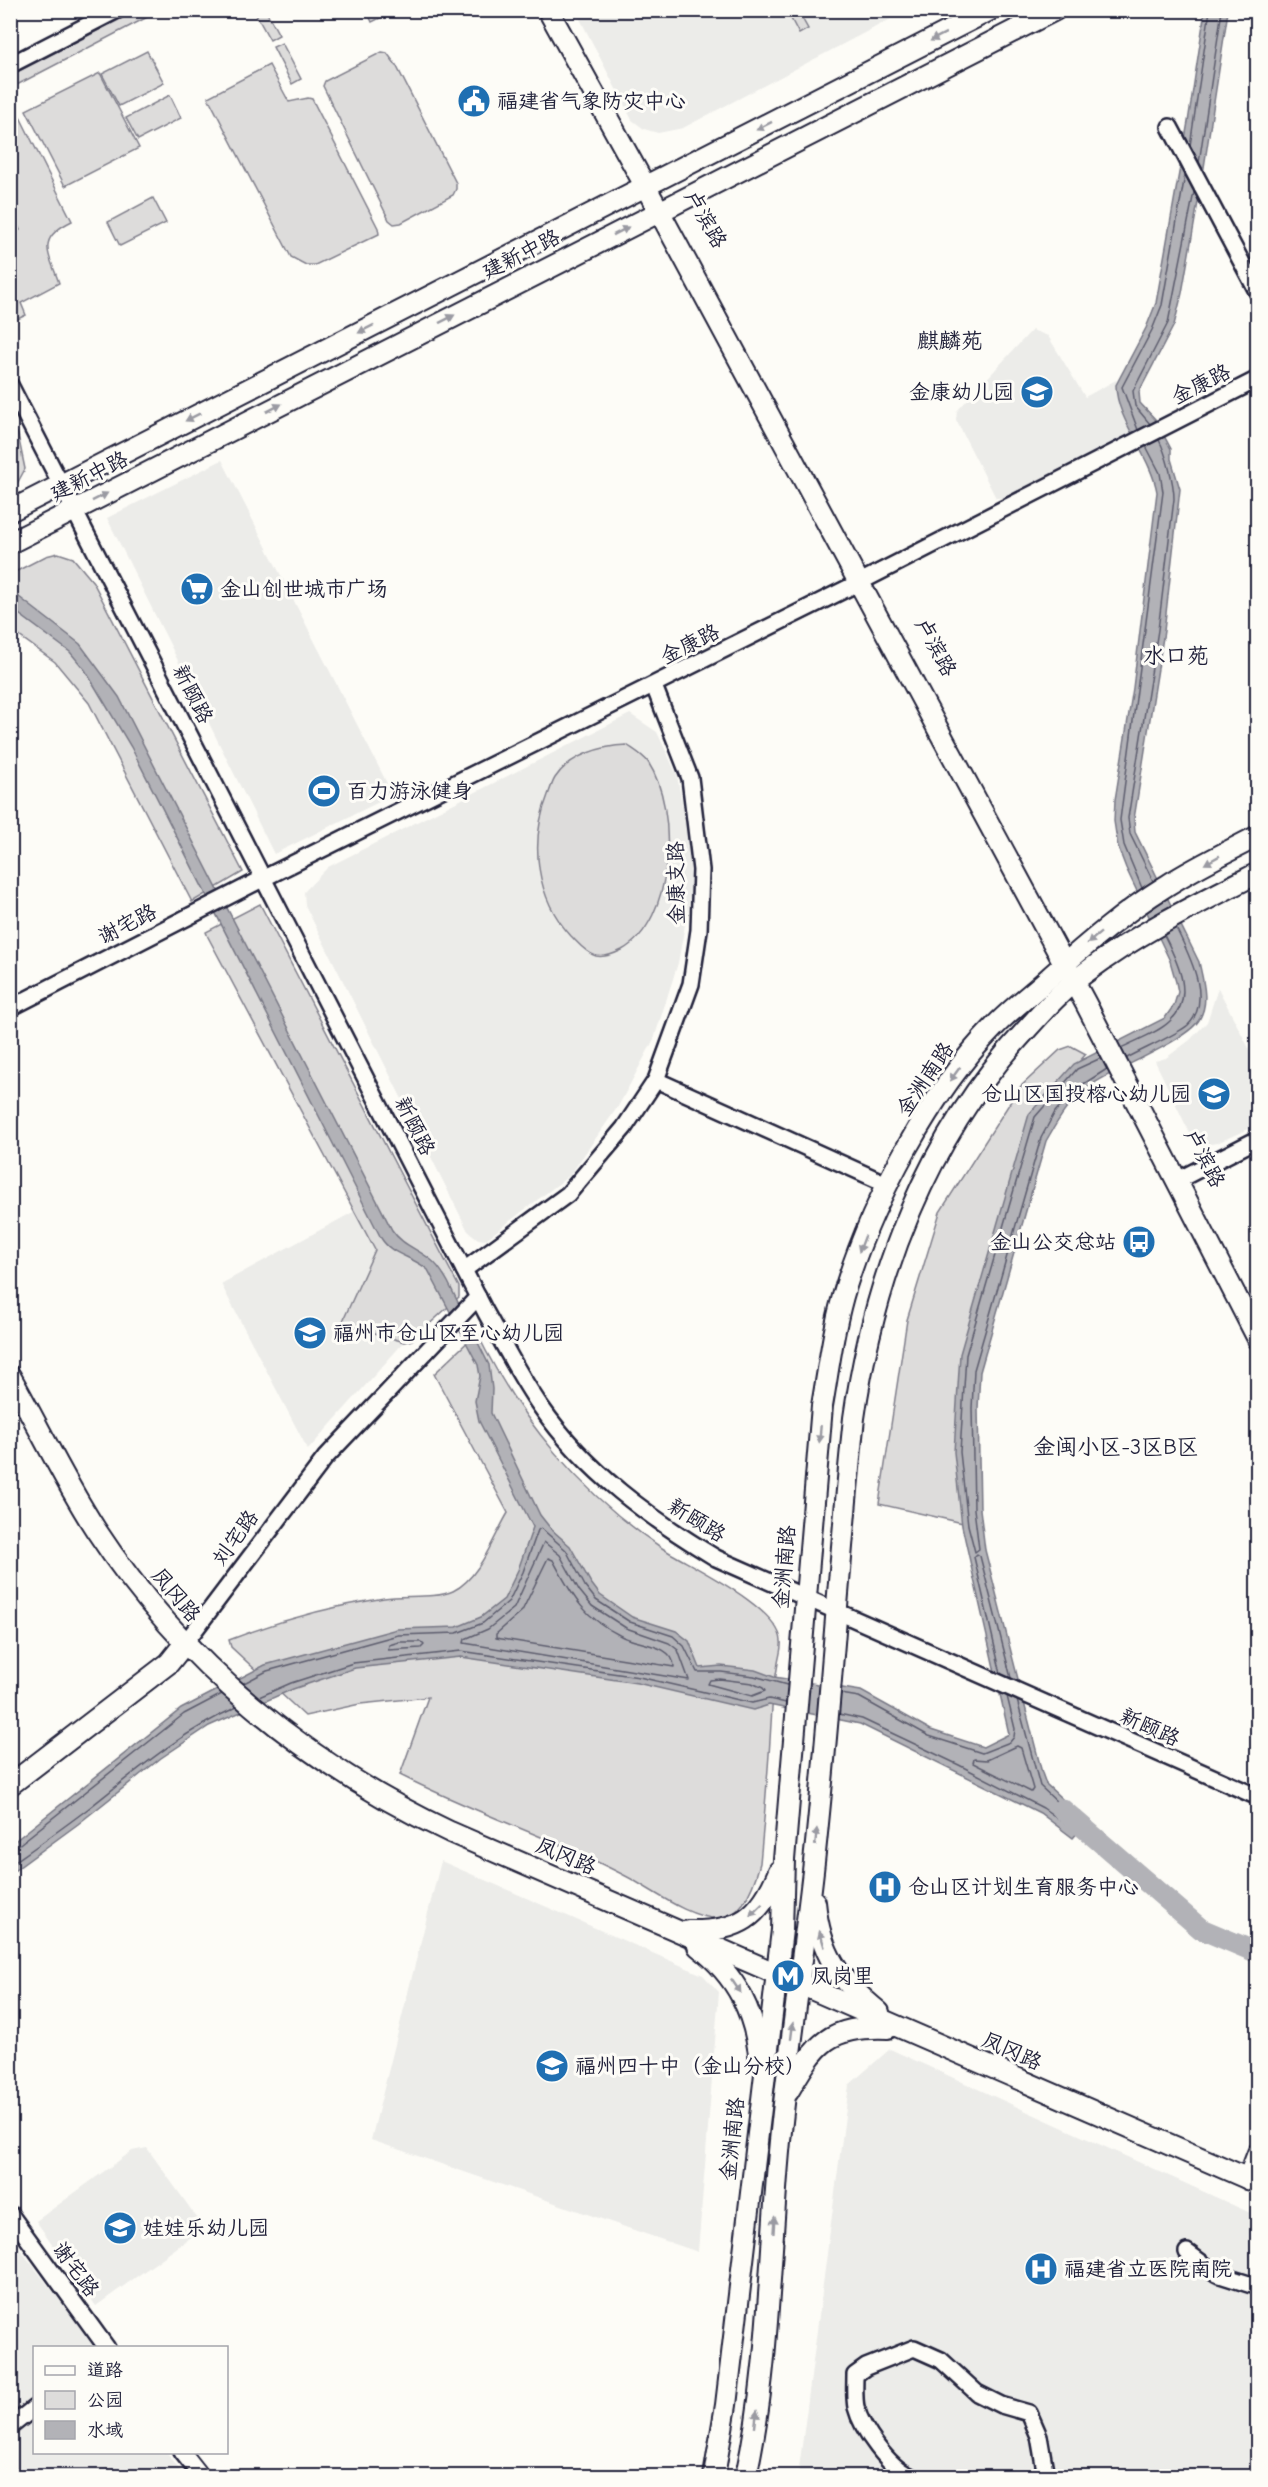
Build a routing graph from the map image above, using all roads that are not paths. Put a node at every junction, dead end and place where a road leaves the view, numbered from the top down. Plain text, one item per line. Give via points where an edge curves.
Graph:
1 (117, 10) edge
2 (548, 10) edge
3 (563, 10) edge
4 (990, 10) edge
5 (1055, 10) edge
6 (10, 65) edge
7 (1170, 127) dead end
8 (651, 183) junction
9 (665, 208) junction
10 (1257, 293) edge
11 (1257, 379) edge
12 (10, 386) edge
13 (61, 485) junction
14 (74, 510) junction
15 (10, 511) edge
16 (10, 543) edge
17 (865, 580) junction
18 (654, 686) junction
19 (1257, 836) edge
20 (1257, 873) edge
21 (264, 878) junction
22 (1069, 959) junction
23 (1079, 978) junction
24 (10, 1008) edge
25 (656, 1080) junction
26 (1257, 1139) edge
27 (1182, 1178) junction
28 (889, 1185) junction
29 (464, 1270) junction
30 (478, 1297) junction
31 (1257, 1312) edge
32 (1257, 1339) edge
33 (10, 1376) edge
34 (806, 1597) junction
35 (836, 1611) junction
36 (185, 1643) junction
37 (10, 1785) edge
38 (1257, 1797) edge
39 (784, 1860) junction
40 (812, 1873) junction
41 (680, 1931) junction
42 (777, 1974) junction
43 (797, 1983) junction
44 (900, 2029) junction
45 (762, 2088) junction
46 (784, 2098) junction
47 (1257, 2153) edge
48 (1253, 2181) edge
49 (10, 2214) edge
50 (1187, 2252) dead end
51 (1257, 2287) edge
52 (106, 2346) edge
53 (33, 2409) edge
54 (10, 2427) edge
55 (184, 2454) edge
56 (201, 2476) edge
57 (714, 2476) edge
58 (746, 2476) edge
59 (910, 2476) edge
60 (1046, 2476) edge

1 - 6 street
2 - 8 main road
3 - 8 main road, 卢滨路
4 -> 8 main road, 建新中路
5 - 9 main road, 建新中路
7 - 10 street
8 - 9 main road, 卢滨路
8 -> 13 main road, 建新中路
14 -> 9 main road, 建新中路
9 - 17 main road, 卢滨路
11 - 17 street, 金康路
12 - 13 street, 新颐路
13 - 14 street, 新颐路
13 - 15 main road, 建新中路
14 - 16 main road, 建新中路
14 - 21 street, 新颐路
17 - 18 street, 金康路
17 - 22 main road, 卢滨路
18 - 21 street, 金康路
18 - 25 street, 金康支路 via 690,778 701,870 699,930 691,984
19 -> 22 main road, 金洲南路 via 1141,902
20 - 23 main road via 1182,912
21 - 24 street, 谢宅路
21 - 29 street, 新颐路
22 - 23 main road, 卢滨路
22 -> 28 main road, 金洲南路 via 994,1026 968,1057 928,1115
23 - 27 main road, 卢滨路
23 - 35 main road via 1005,1053 966,1104 897,1242 863,1358
25 - 28 street
25 - 29 street, 金康支路 via 624,1128 568,1194
26 - 27 street
27 - 31 main road, 卢滨路
27 - 32 main road
28 -> 34 main road, 金洲南路 via 846,1286 834,1336 822,1406
29 - 30 street, 新颐路
30 - 34 street, 新颐路 via 543,1410 612,1485 658,1521 716,1558
30 - 36 street, 刘宅路 via 302,1486
33 - 36 main road, 凤冈路 via 96,1530
34 - 35 street, 新颐路
34 - 39 main road, 金洲南路
35 - 38 street, 新颐路
40 -> 35 main road
36 - 37 main road, 刘宅路 via 169,1663
36 - 41 main road, 凤冈路 via 256,1710 340,1773 422,1818
39 -> 41 main road via 769,1896 745,1920 707,1932
39 - 42 main road, 金洲南路
40 - 43 main road
44 -> 40 main road via 854,1992 829,1958 817,1921
41 - 42 main road, 凤冈路
41 -> 45 main road via 724,1970 746,2000 758,2046
42 - 43 main road, 凤冈路
42 - 45 main road, 金洲南路
43 - 44 main road, 凤冈路
46 -> 43 main road
44 - 46 main road via 862,2027 831,2036 813,2053
44 - 48 main road, 凤冈路
45 - 57 main road, 金洲南路 via 726,2405
58 -> 46 main road via 767,2325
47 - 48 main road
49 - 52 street, 谢宅路
50 - 51 street via 1217,2274
53 - 54 street
55 - 56 street
59 - 60 street via 903,2474 878,2447 862,2424 856,2407 855,2374 914,2348 941,2360 977,2393 1029,2413 1039,2436

